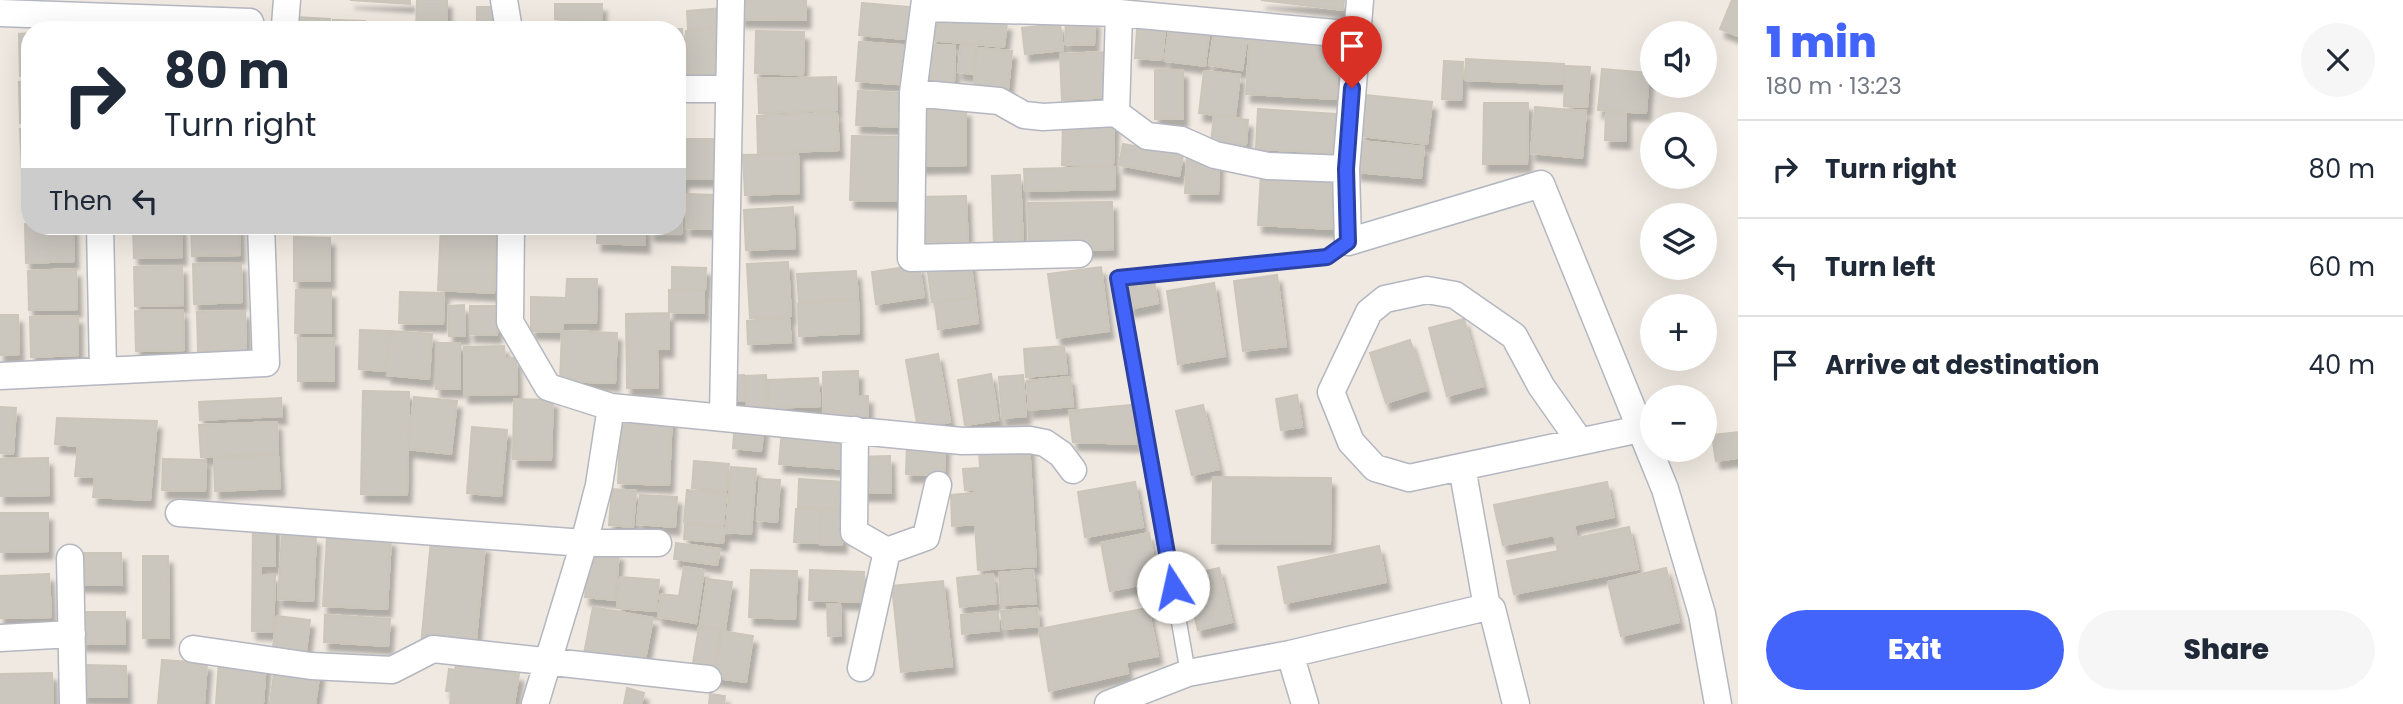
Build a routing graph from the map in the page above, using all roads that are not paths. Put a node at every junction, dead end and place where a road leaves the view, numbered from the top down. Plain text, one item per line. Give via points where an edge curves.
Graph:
1 (504, 0) edge
2 (731, 0) edge
3 (1360, 0) edge
4 (925, 4) edge
5 (0, 13) edge
6 (1119, 13) junction
7 (74, 21) edge
8 (508, 21) edge
9 (1357, 35) junction
10 (686, 89) edge
11 (729, 89) junction
12 (913, 93) junction
13 (1116, 113) junction
14 (1346, 169) junction
15 (100, 235) edge
16 (261, 235) edge
17 (511, 235) edge
18 (1348, 242) junction
19 (1079, 254) dead end
20 (103, 371) junction
21 (0, 376) edge
22 (611, 407) junction
23 (723, 416) junction
24 (1640, 429) joint
25 (855, 430) junction
26 (1579, 440) junction
27 (1654, 462) edge
28 (1462, 467) junction
29 (1073, 470) dead end
30 (938, 485) dead end
31 (179, 513) dead end
32 (584, 543) junction
33 (658, 543) dead end
34 (887, 551) junction
35 (70, 558) dead end
36 (1487, 607) junction
37 (72, 634) junction
38 (0, 638) edge
39 (193, 649) dead end
40 (1290, 654) junction
41 (548, 660) junction
42 (861, 668) dead end
43 (1188, 673) junction
44 (708, 679) dead end
45 (73, 704) edge
46 (535, 704) edge
47 (1108, 704) edge
48 (1305, 704) edge
49 (1516, 704) edge
50 (1718, 704) edge

1 - 8 street
2 - 11 street
3 - 9 street
4 - 6 street
4 - 12 street
5 - 7 street
6 - 9 street
6 - 13 street
9 - 14 street
10 - 11 street
11 - 23 street
12 - 13 street via 999,102 1033,116
12 - 19 street via 911,258
13 - 14 street via 1147,136 1181,140 1215,155 1268,166
14 - 18 street
15 - 20 street
16 - 20 street via 265,363
17 - 22 street via 510,322 523,348 548,387
18 - 24 street via 1541,184
18 - 43 lane via 1327,257 1118,278
20 - 21 street
22 - 23 street
22 - 32 street
23 - 25 street
24 - 26 street
25 - 29 street via 962,441 1030,440 1061,454
25 - 34 street via 854,532
26 - 28 street
26 - 28 street via 1541,386 1514,336 1487,314 1455,295 1427,290 1385,299 1369,312 1331,392 1341,422 1351,442 1375,468 1409,478
27 - 50 street via 1702,614
28 - 36 street
30 - 34 street via 926,537
31 - 32 street
32 - 33 street
32 - 41 street
34 - 42 street
35 - 37 street
36 - 40 street
36 - 49 street via 1492,609
37 - 38 street
37 - 45 street
39 - 41 street via 311,666 392,670 433,649
40 - 43 street
40 - 48 street
41 - 44 street
41 - 46 street
43 - 47 street

